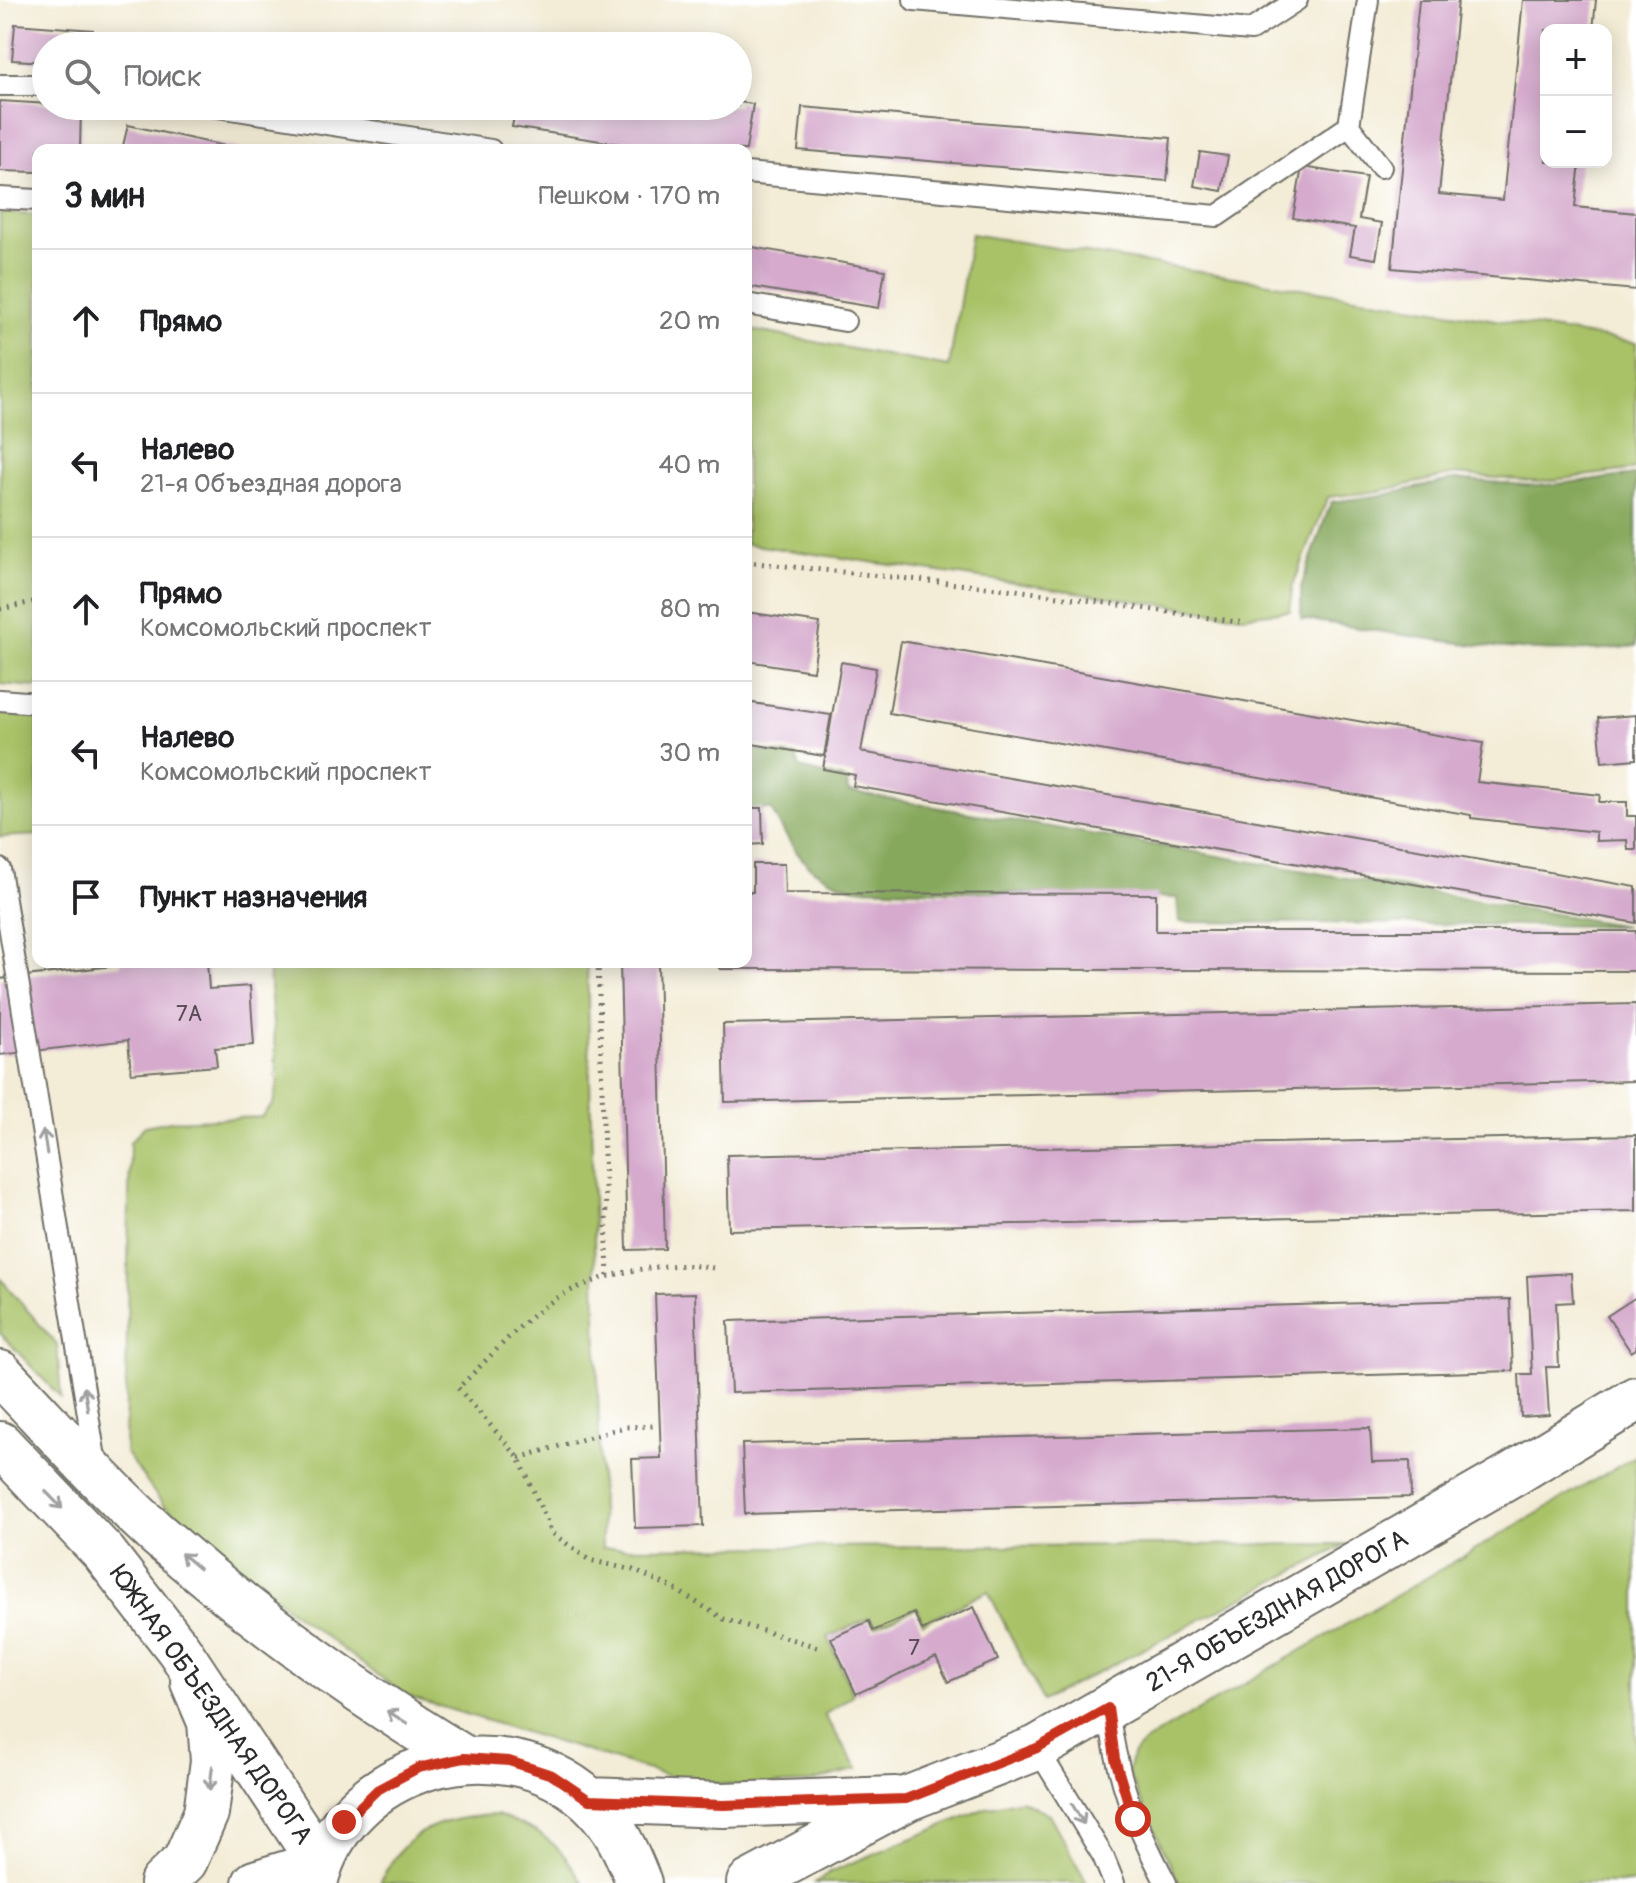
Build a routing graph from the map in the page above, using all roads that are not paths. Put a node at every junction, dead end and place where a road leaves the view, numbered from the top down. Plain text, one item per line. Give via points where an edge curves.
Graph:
1 (914, 0) edge
2 (1297, 0) edge
3 (1368, 0) edge
4 (0, 85) edge
5 (32, 85) edge
6 (301, 120) edge
7 (1349, 126) junction
8 (453, 144) edge
9 (1381, 167) dead end
10 (752, 174) edge
11 (0, 198) edge
12 (32, 200) edge
13 (752, 305) edge
14 (845, 321) dead end
15 (0, 700) edge
16 (32, 703) edge
17 (0, 869) edge
18 (0, 1373) edge
19 (1636, 1399) edge
20 (0, 1444) edge
21 (98, 1476) junction
22 (179, 1650) junction
23 (1108, 1708) junction
24 (1037, 1748) junction
25 (464, 1758) junction
26 (906, 1799) junction
27 (589, 1800) junction
28 (318, 1873) edge
29 (162, 1883) edge
30 (255, 1883) edge
31 (639, 1883) edge
32 (749, 1883) edge
33 (787, 1883) edge
34 (1114, 1883) edge
35 (1166, 1883) edge

1 - 2 lane via 1251,30
3 - 7 lane
4 - 5 lane
6 - 8 lane
7 - 9 lane
7 - 10 lane via 1217,216
11 - 12 lane
13 - 14 lane
15 - 16 lane
21 -> 17 lane
18 - 21 main road, ЮЖНАЯ ОБЪЕЗДНАЯ ДОРОГА
19 - 23 main road, 21-Я ОБЪЕЗДНАЯ ДОРОГА
20 -> 22 main road, ЮЖНАЯ ОБЪЕЗДНАЯ ДОРОГА via 104,1553
25 -> 21 main road, ЮЖНАЯ ОБЪЕЗДНАЯ ДОРОГА via 392,1715 288,1640 157,1534
22 - 28 main road, ЮЖНАЯ ОБЪЕЗДНАЯ ДОРОГА
22 -> 29 main road via 210,1722 213,1761 206,1813 185,1861
23 - 24 main road, 21-Я ОБЪЕЗДНАЯ ДОРОГА
23 - 35 lane via 1115,1759 1133,1819
24 - 26 main road, 21-Я ОБЪЕЗДНАЯ ДОРОГА
24 -> 34 lane
25 - 27 main road via 509,1761 552,1775
25 - 28 main road via 418,1768 377,1790 344,1822
26 - 27 main road via 723,1805
26 - 32 main road
26 - 33 main road via 831,1840
27 - 31 main road via 624,1843
28 - 30 main road

